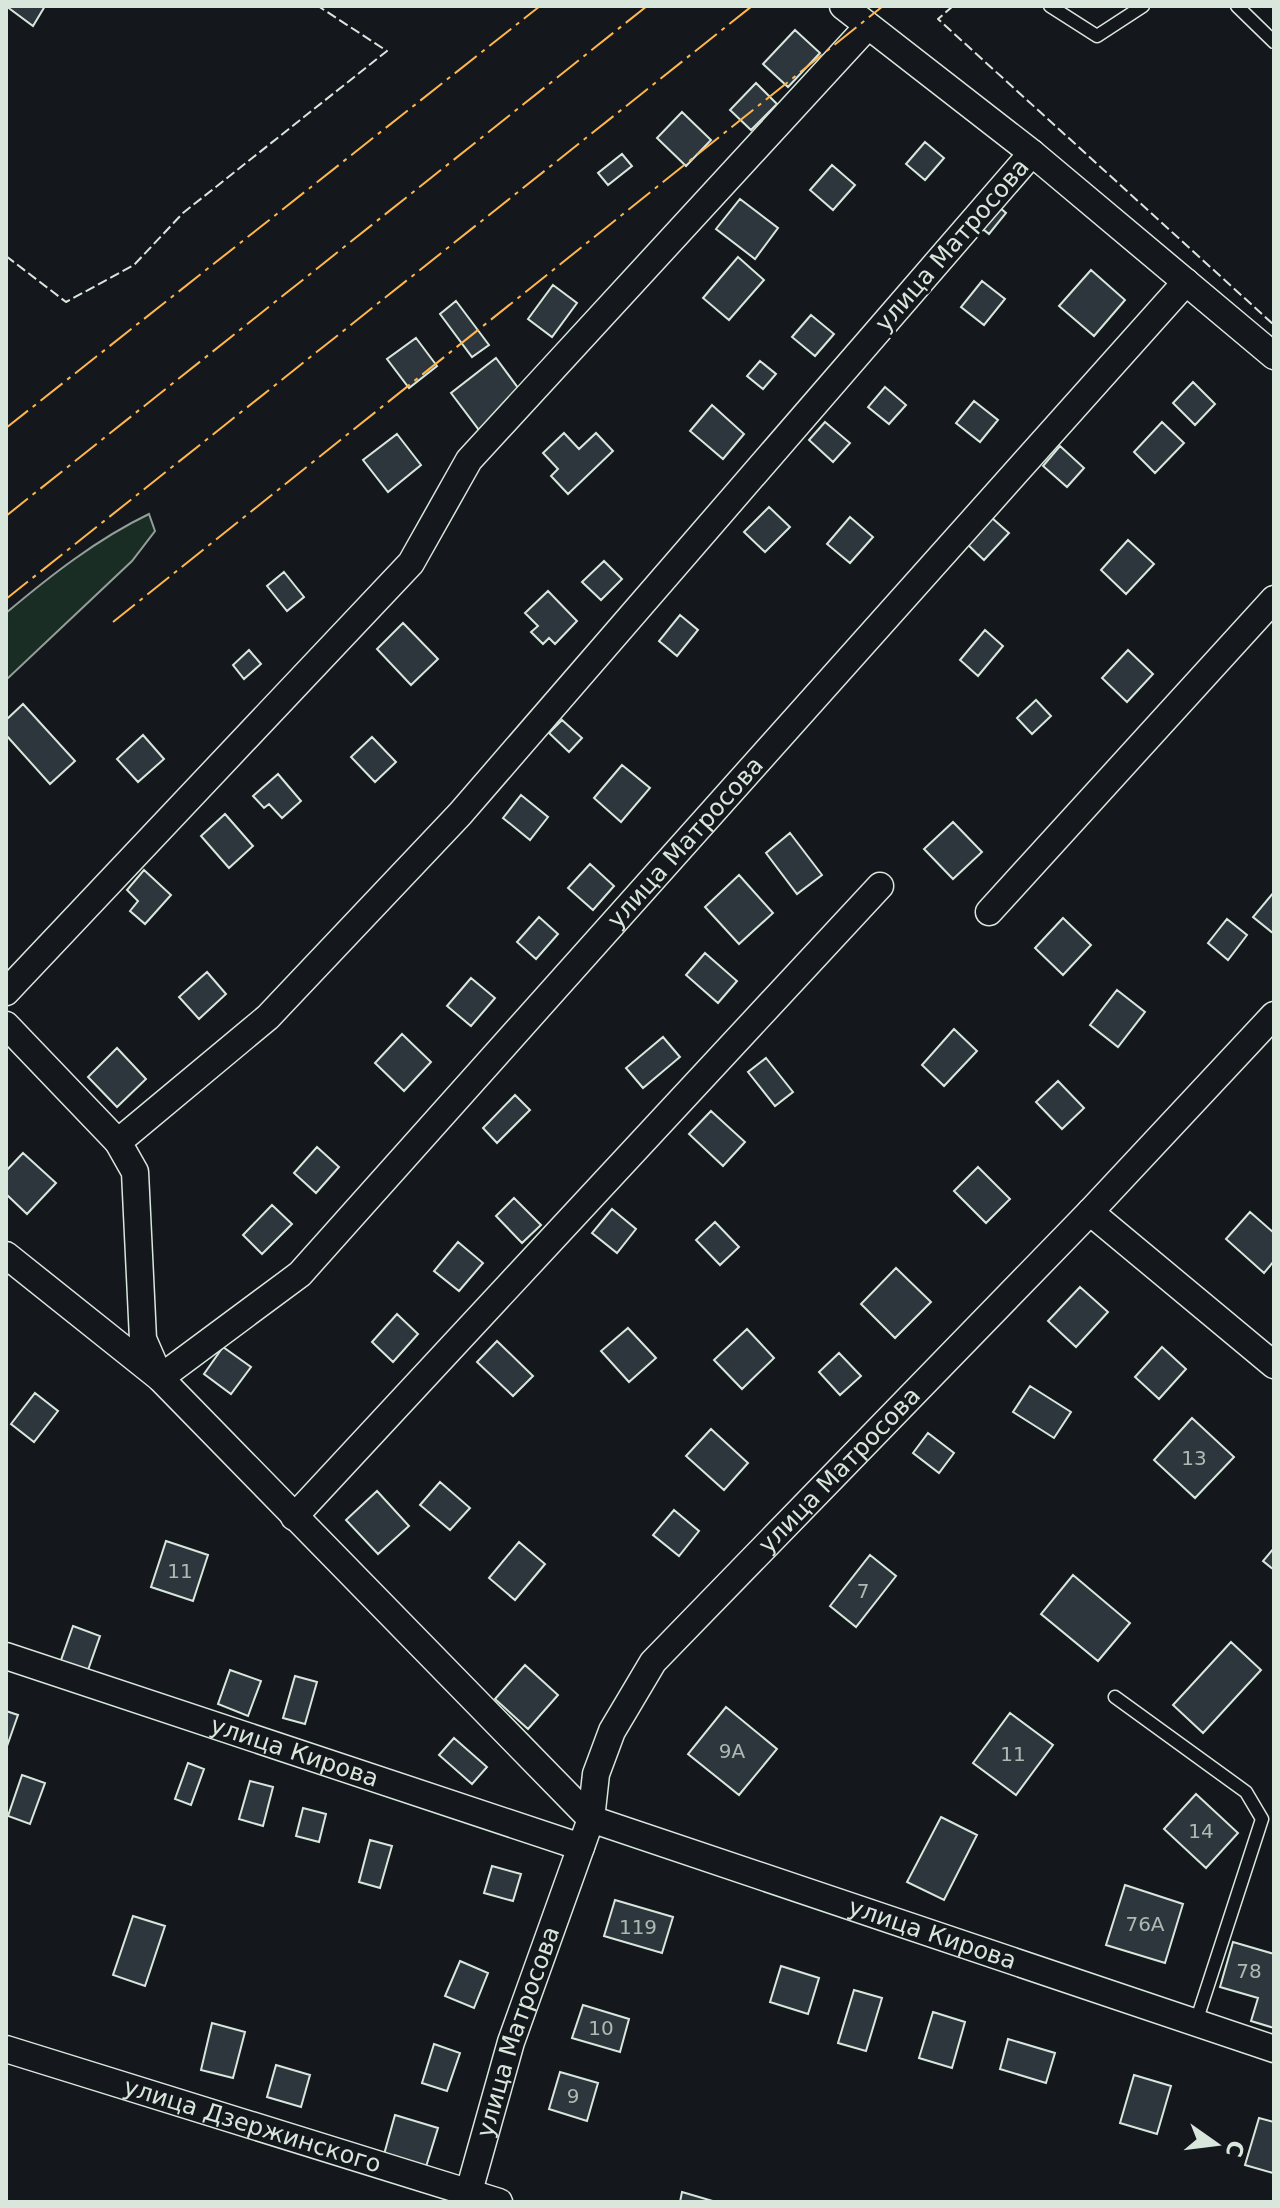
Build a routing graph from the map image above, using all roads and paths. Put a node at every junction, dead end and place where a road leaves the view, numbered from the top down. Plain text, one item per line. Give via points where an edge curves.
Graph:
1 (843, 6) edge
2 (1050, 6) edge
3 (1143, 6) edge
4 (1237, 6) edge
5 (868, 26) junction
6 (1274, 42) edge
7 (1032, 153) junction
8 (1186, 282) junction
9 (1274, 356) edge
10 (1274, 599) edge
11 (880, 886) dead end
12 (989, 912) dead end
13 (6, 992) edge
14 (1274, 1015) edge
15 (6, 1025) edge
16 (118, 1142) junction
17 (1090, 1212) junction
18 (6, 1255) edge
19 (1274, 1365) edge
20 (160, 1378) junction
21 (294, 1517) junction
22 (6, 1656) edge
23 (1115, 1697) dead end
24 (591, 1819) junction
25 (581, 1847) junction
26 (1196, 2022) junction
27 (6, 2049) edge
28 (1274, 2049) edge
29 (468, 2197) edge
30 (499, 2202) edge

1 - 5 street, улица Матросова
2 - 3 lane via 1097,36
4 - 6 lane
5 - 7 street, улица Матросова
5 - 13 street via 469,460 411,563
7 - 8 street, улица Матросова
7 - 16 street, улица Матросова via 460,814 268,1017
8 - 9 street, улица Матросова
8 - 20 street, улица Матросова via 300,1274
10 - 12 street
11 - 21 street
14 - 17 street, улица Матросова
15 - 16 street
16 - 20 street via 135,1172 143,1339
17 - 19 street
17 - 24 street, улица Матросова via 653,1662 612,1731 596,1774
18 - 20 street
20 - 21 street
21 - 24 street
22 - 25 street, улица Кирова
23 - 26 lane via 1246,1792 1262,1819
24 - 25 street, улица Матросова
24 - 26 street, улица Кирова
25 - 29 street, улица Матросова via 511,2042
26 - 28 street, улица Кирова
27 - 29 street, улица Дзержинского
29 - 30 street, улица Дзержинского

